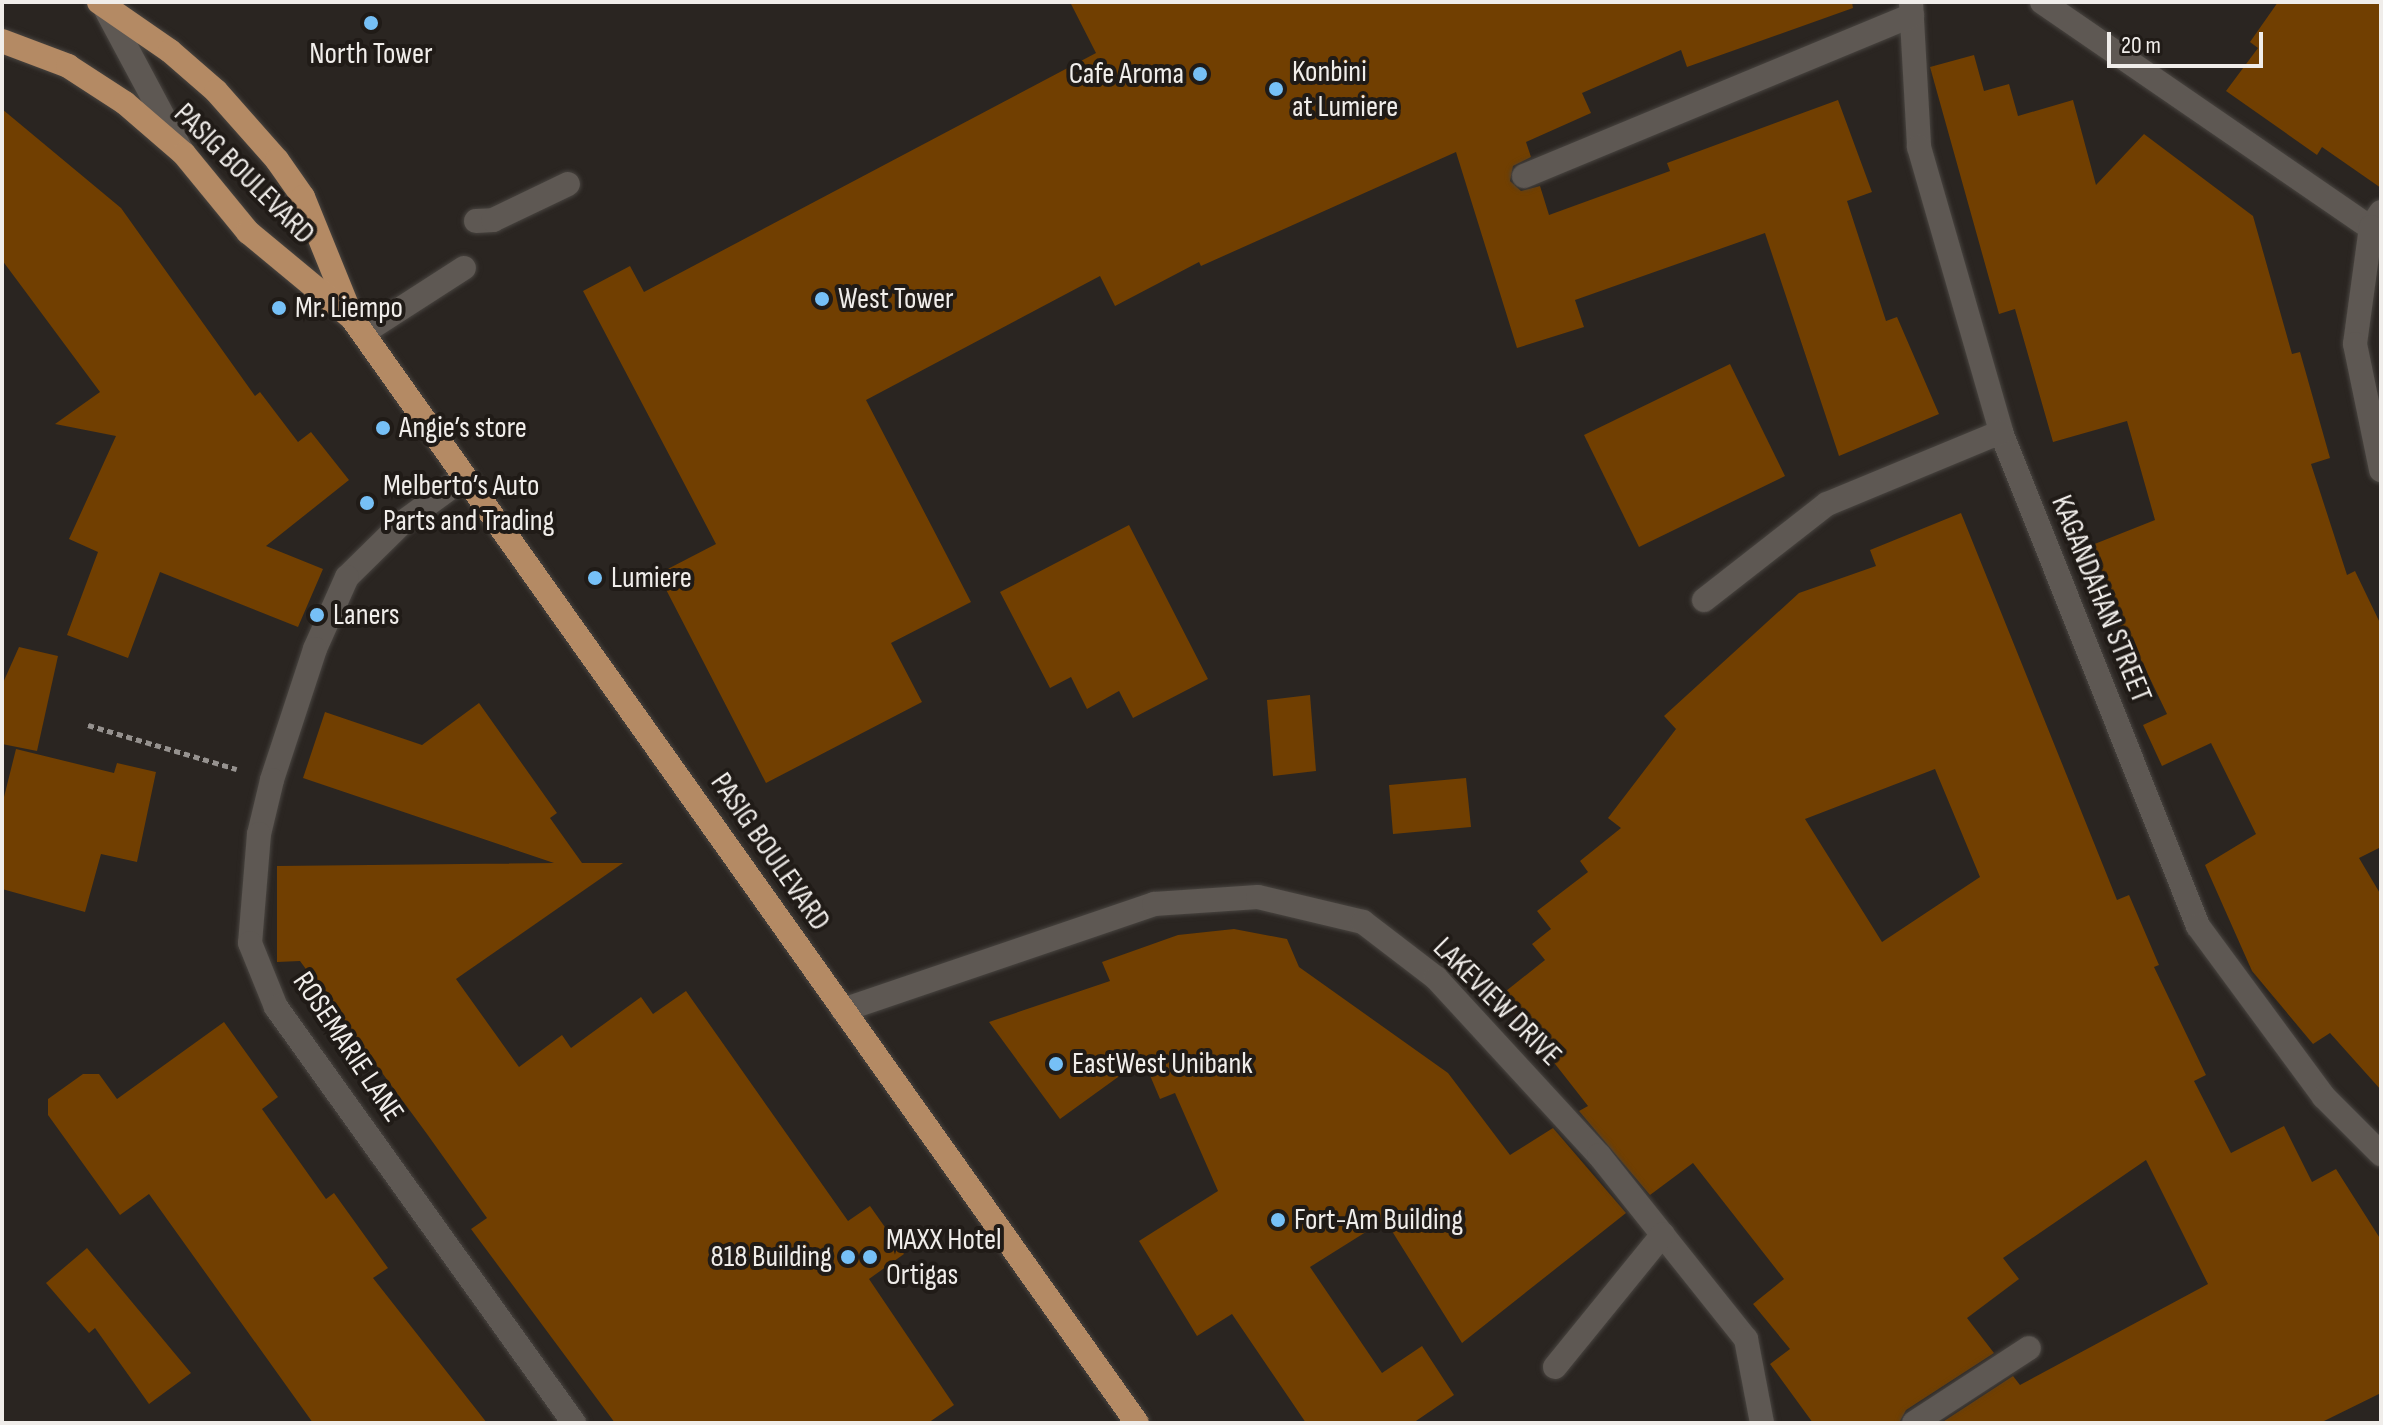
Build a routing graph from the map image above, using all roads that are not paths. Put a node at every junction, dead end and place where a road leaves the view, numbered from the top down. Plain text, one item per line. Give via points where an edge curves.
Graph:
1 (2042, 2) edge
2 (101, 3) edge
3 (1912, 9) edge
4 (2, 41) edge
5 (184, 154) junction
6 (1524, 176) dead end
7 (568, 184) dead end
8 (476, 221) dead end
9 (2378, 225) edge
10 (464, 268) dead end
11 (357, 325) junction
12 (2001, 432) junction
13 (2381, 470) edge
14 (465, 477) junction
15 (1704, 600) dead end
16 (843, 1010) junction
17 (2381, 1154) edge
18 (1663, 1234) junction
19 (2029, 1348) dead end
20 (1555, 1367) dead end
21 (574, 1423) edge
22 (1137, 1423) edge
23 (1762, 1423) edge
24 (1914, 1423) edge

1 - 9 street
2 - 5 street
2 - 11 main road, PASIG BOULEVARD via 216,91 277,160 303,197
3 - 6 street
3 - 12 street, KAGANDAHAN STREET via 1919,147
4 - 5 main road, PASIG BOULEVARD via 89,78
5 - 11 main road, PASIG BOULEVARD via 248,232
7 - 8 street via 493,220
9 - 13 street via 2355,344
10 - 11 street
11 - 14 main road, PASIG BOULEVARD
12 - 15 street via 1827,504
12 - 17 street, KAGANDAHAN STREET via 2198,926 2324,1097
14 - 16 main road, PASIG BOULEVARD
14 - 21 street, ROSEMARIE LANE via 402,523 347,577 315,649 272,780 259,834 250,943 276,1007
16 - 18 street, LAKEVIEW DRIVE via 1154,904 1258,897 1363,922 1436,978 1599,1155
16 - 22 main road, PASIG BOULEVARD
18 - 20 street
18 - 23 street, LAKEVIEW DRIVE via 1746,1339
19 - 24 street

